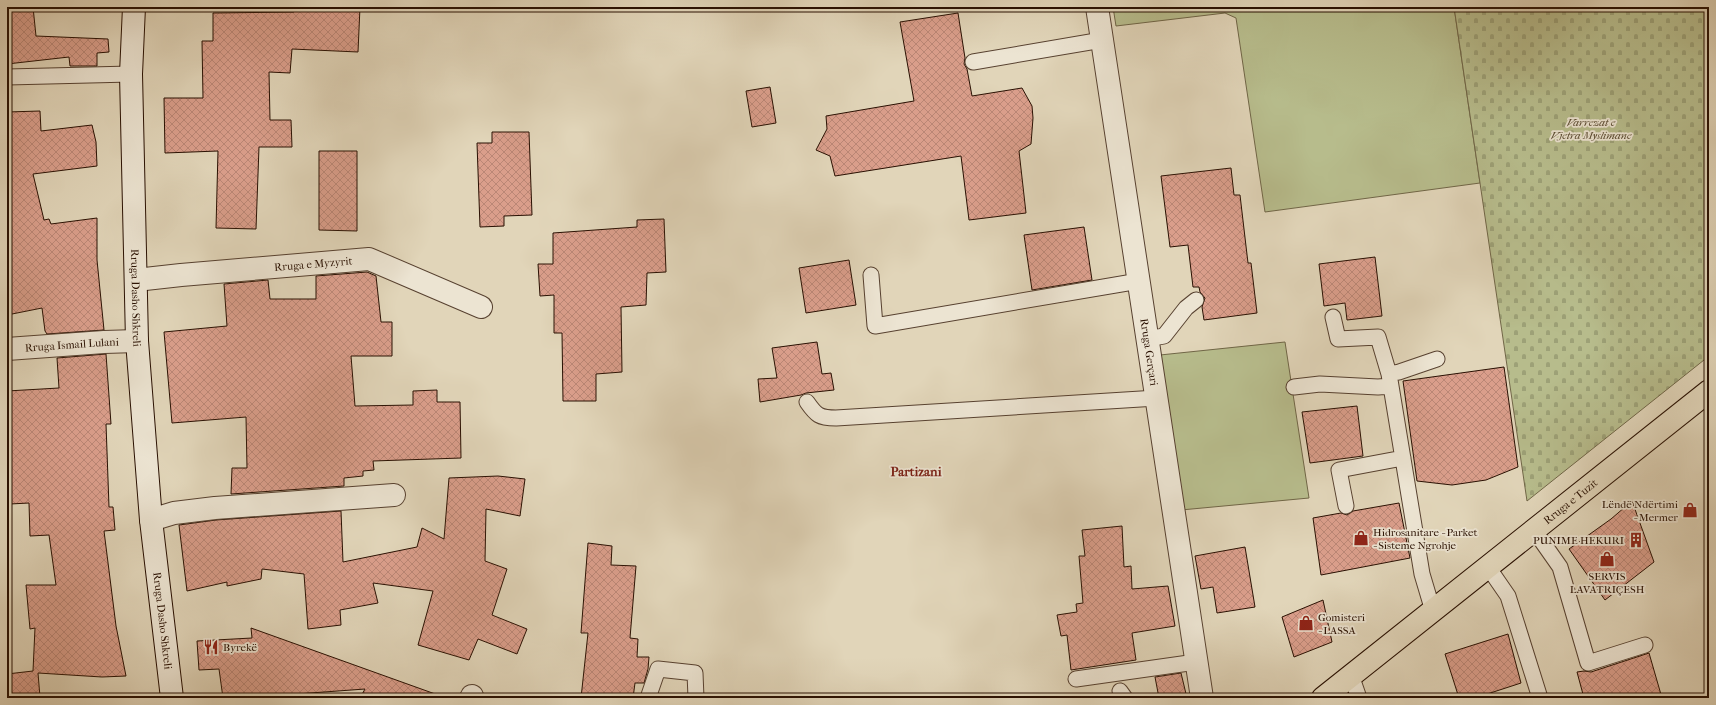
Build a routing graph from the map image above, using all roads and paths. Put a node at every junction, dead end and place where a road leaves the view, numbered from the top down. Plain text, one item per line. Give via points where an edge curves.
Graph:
1 (134, 7) edge
2 (1098, 7) edge
3 (1102, 40) junction
4 (973, 62) dead end
5 (131, 74) junction
6 (7, 77) edge
7 (871, 275) dead end
8 (136, 280) junction
9 (1139, 281) junction
10 (1196, 300) dead end
11 (481, 307) dead end
12 (1333, 318) dead end
13 (1148, 339) junction
14 (137, 341) junction
15 (7, 349) edge
16 (1436, 359) dead end
17 (1390, 380) junction
18 (1294, 386) dead end
19 (1709, 391) edge
20 (1156, 398) junction
21 (807, 402) dead end
22 (1403, 458) junction
23 (394, 495) dead end
24 (1346, 506) dead end
25 (151, 520) junction
26 (1534, 530) junction
27 (1488, 567) junction
28 (1433, 611) junction
29 (1645, 645) dead end
30 (1196, 662) junction
31 (1351, 676) junction
32 (1076, 679) dead end
33 (172, 698) edge
34 (648, 698) edge
35 (696, 698) edge
36 (1202, 698) edge
37 (1323, 698) edge
38 (1359, 698) edge
39 (1540, 698) edge

1 - 5 street, Rruga Dasho Shkreli
2 - 3 street, Rruga Gerçari
3 - 4 lane
3 - 9 street, Rruga Gerçari
5 - 6 lane
5 - 8 street, Rruga Dasho Shkreli
7 - 9 lane via 875,326
8 - 11 street, Rruga e Myzyrit via 369,259
8 - 14 street, Rruga Dasho Shkreli
9 - 13 street, Rruga Gerçari
10 - 13 lane via 1186,308 1164,336
12 - 17 lane via 1338,339 1378,337
13 - 20 street, Rruga Gerçari
14 - 15 street, Rruga Ismail Lulani
14 - 25 street, Rruga Dasho Shkreli
16 - 17 lane via 1399,372
17 - 18 lane via 1378,387 1320,384
17 - 22 lane
19 - 26 main road, Rruga e Tuzit
20 - 21 lane via 836,418 816,415
20 - 30 street, Rruga Gerçari
22 - 24 lane via 1339,470
22 - 28 lane via 1422,574
23 - 25 street via 215,508 174,513
25 - 33 street, Rruga Dasho Shkreli
26 - 27 main road, Rruga e Tuzit
26 - 29 lane via 1560,567 1588,664
27 - 28 main road, Rruga e Tuzit
27 - 39 lane via 1508,596
28 - 31 main road, Rruga e Tuzit
30 - 32 lane
30 - 36 street, Rruga Gerçari
31 - 37 main road, Rruga e Tuzit
31 - 38 lane
34 - 35 lane via 658,670 696,673

